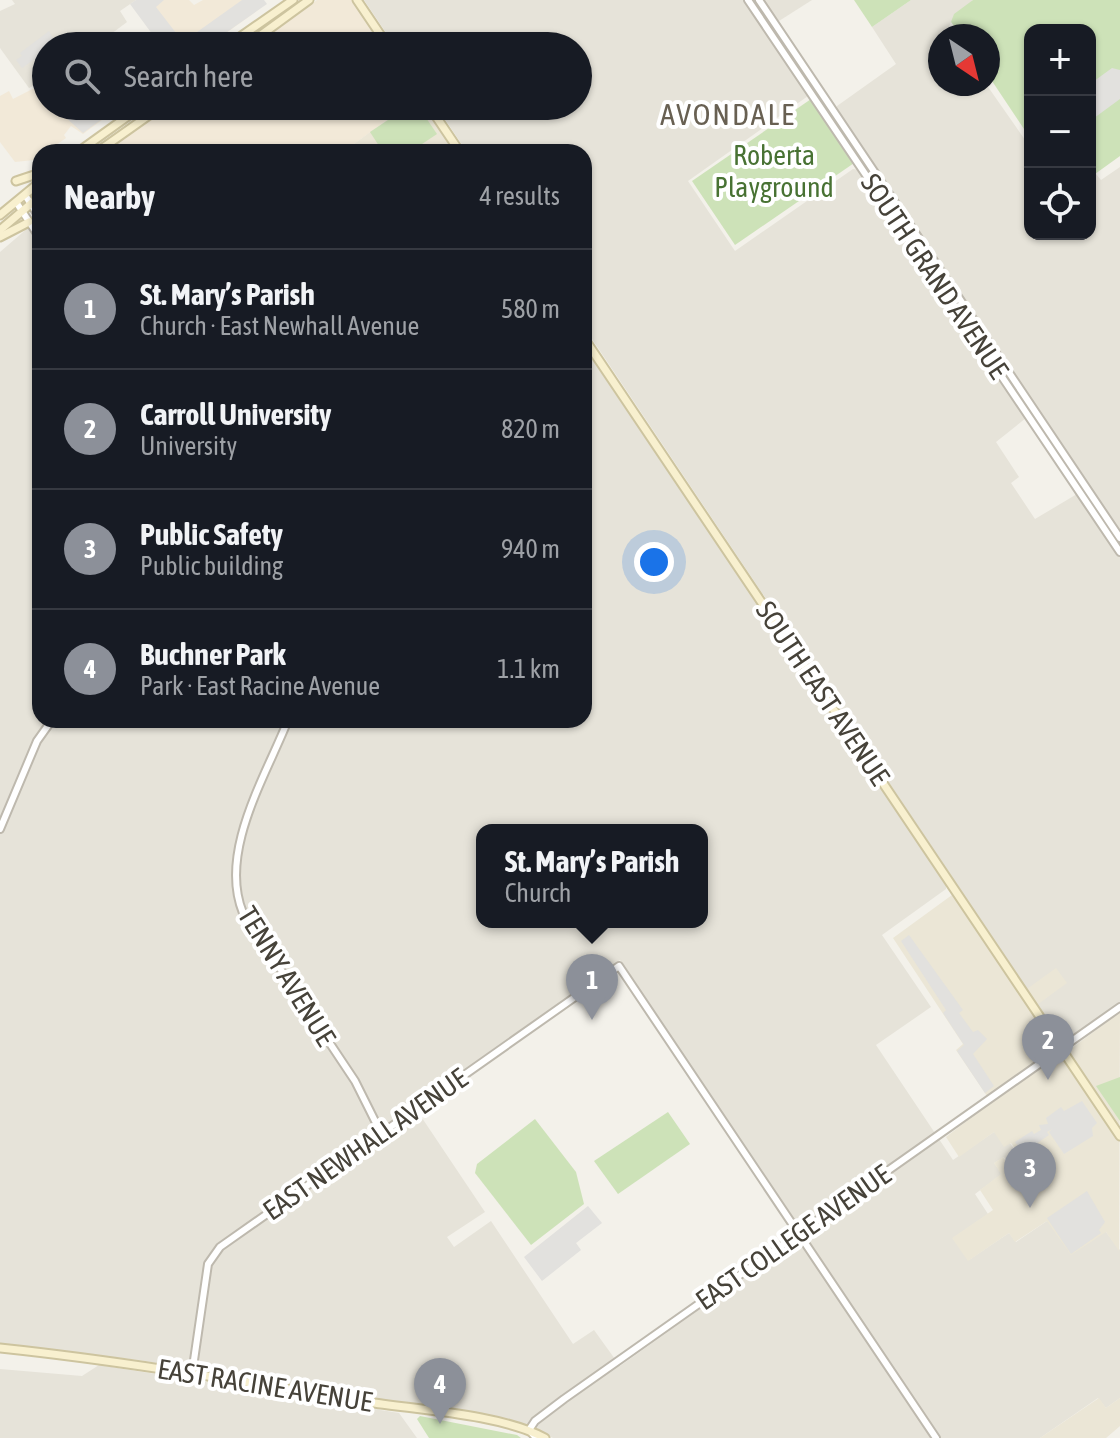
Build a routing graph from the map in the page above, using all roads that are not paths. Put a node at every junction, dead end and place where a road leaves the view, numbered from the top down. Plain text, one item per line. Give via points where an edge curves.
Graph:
1 (293, 0) edge
2 (309, 0) edge
3 (357, 0) edge
4 (748, 0) edge
5 (759, 0) edge
6 (247, 32) edge
7 (265, 32) edge
8 (379, 32) edge
9 (123, 120) edge
10 (142, 120) edge
11 (438, 120) edge
12 (89, 144) edge
13 (108, 144) edge
14 (455, 144) edge
15 (32, 176) edge
16 (16, 181) dead end
17 (32, 189) edge
18 (25, 195) junction
19 (16, 202) junction
20 (31, 204) joint
21 (22, 211) junction
22 (0, 215) edge
23 (29, 222) junction
24 (32, 226) edge
25 (0, 230) edge
26 (0, 237) edge
27 (592, 353) edge
28 (1120, 538) edge
29 (1120, 552) edge
30 (46, 728) edge
31 (285, 728) edge
32 (0, 829) edge
33 (1120, 1007) edge
34 (1061, 1049) junction
35 (381, 1133) junction
36 (1120, 1136) edge
37 (798, 1234) junction
38 (0, 1348) edge
39 (192, 1374) junction
40 (529, 1430) junction
41 (536, 1438) edge
42 (545, 1438) edge
43 (936, 1438) edge

1 - 6 main road
2 - 7 main road
3 - 8 main road
4 - 29 street, SOUTH GRAND AVENUE
5 - 28 street, SOUTH GRAND AVENUE
9 - 12 main road
10 - 13 main road
11 - 14 main road
15 - 16 main road
17 - 18 main road
18 - 19 main road
18 - 20 street
19 - 21 street
19 - 22 main road
20 - 21 main road
21 - 23 street
21 - 25 main road
23 - 24 street
23 - 26 main road
27 - 34 main road, SOUTH EAST AVENUE
30 - 32 street
31 - 35 street, TENNY AVENUE via 243,834 237,894 247,921 355,1081
33 - 34 street, EAST COLLEGE AVENUE
34 - 36 main road, SOUTH EAST AVENUE
34 - 37 street, EAST COLLEGE AVENUE
35 - 37 street, EAST NEWHALL AVENUE via 619,966
35 - 39 street, EAST NEWHALL AVENUE via 215,1253 208,1264
37 - 40 street, EAST COLLEGE AVENUE via 554,1406
37 - 43 street
38 - 39 main road, EAST RACINE AVENUE
39 - 40 main road, EAST RACINE AVENUE
40 - 41 street
40 - 42 main road, EAST RACINE AVENUE

